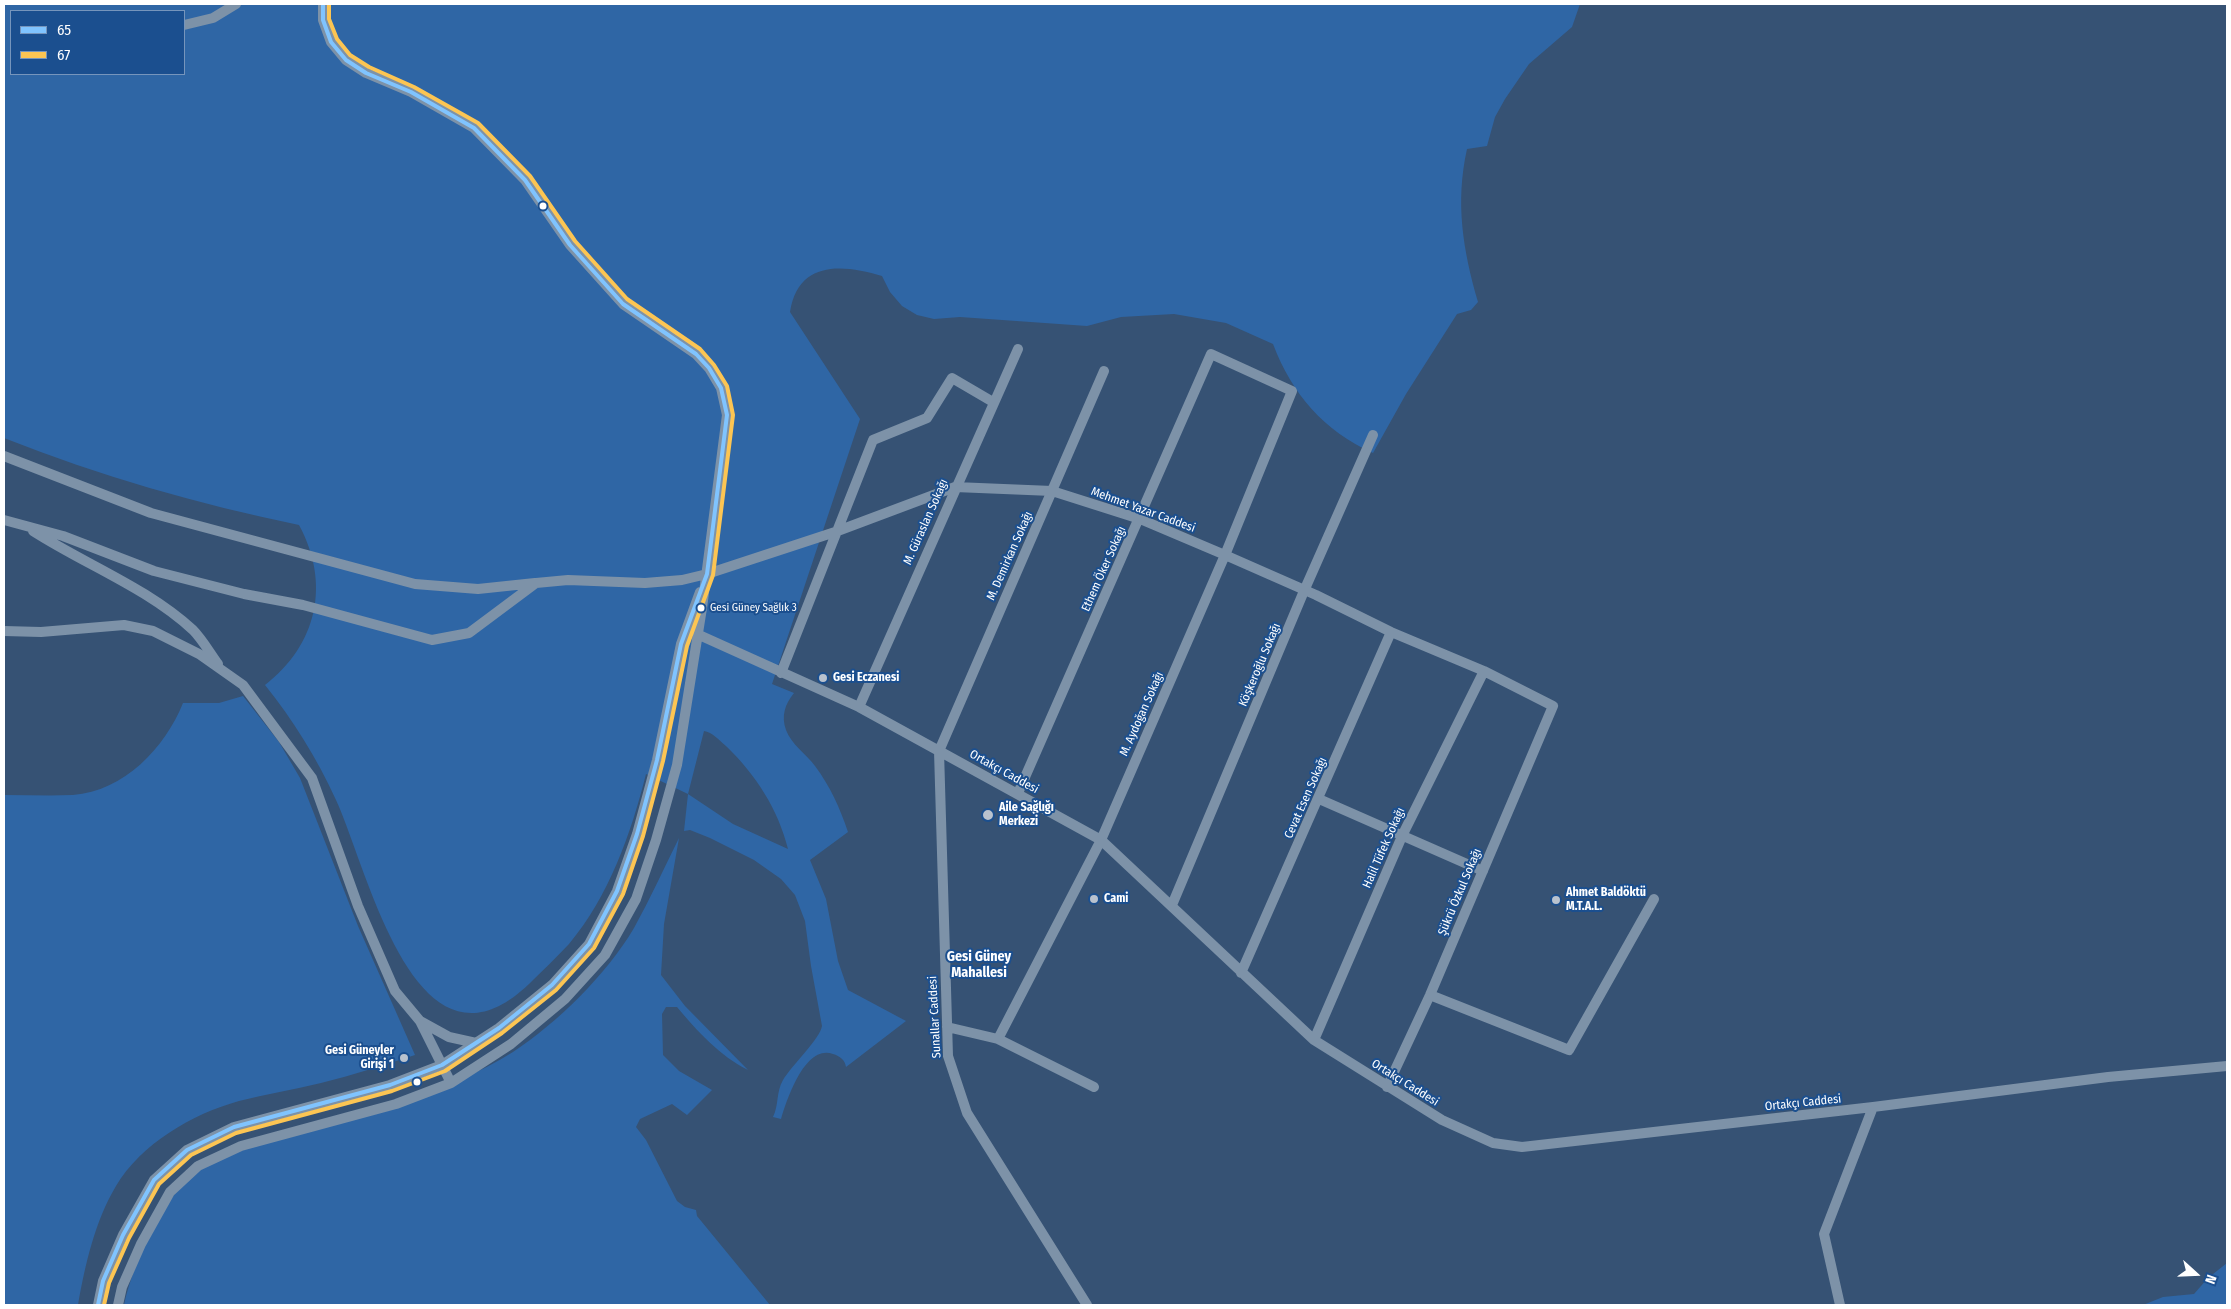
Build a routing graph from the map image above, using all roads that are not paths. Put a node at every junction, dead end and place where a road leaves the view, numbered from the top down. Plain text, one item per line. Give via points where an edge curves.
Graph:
1 (236, 4) edge
2 (323, 4) edge
3 (185, 25) edge
4 (1018, 349) dead end
5 (1104, 371) dead end
6 (1292, 391) joint
7 (993, 402) junction
8 (1373, 436) dead end
9 (4, 456) edge
10 (954, 487) junction
11 (1052, 491) junction
12 (1140, 519) junction
13 (4, 520) edge
14 (25, 526) junction
15 (835, 532) junction
16 (1225, 555) junction
17 (707, 574) junction
18 (536, 583) junction
19 (1304, 591) junction
20 (4, 632) edge
21 (1391, 632) junction
22 (697, 634) junction
23 (1484, 671) junction
24 (224, 673) junction
25 (780, 673) junction
26 (1553, 706) joint
27 (859, 707) junction
28 (939, 750) junction
29 (1018, 793) junction
30 (1319, 798) junction
31 (1403, 834) junction
32 (1101, 840) junction
33 (1483, 870) junction
34 (1654, 899) dead end
35 (1172, 905) junction
36 (1241, 974) junction
37 (1430, 995) junction
38 (420, 1021) junction
39 (947, 1027) junction
40 (998, 1039) junction
41 (1314, 1040) junction
42 (476, 1043) junction
43 (442, 1065) junction
44 (2227, 1066) edge
45 (451, 1083) junction
46 (1094, 1087) dead end
47 (1387, 1087) junction
48 (1873, 1107) junction
49 (98, 1305) edge
50 (118, 1305) edge
51 (1087, 1305) edge
52 (1840, 1305) edge

1 - 3 street via 213,18
2 - 17 street via 323,20 331,42 346,60 474,128 525,180 570,245 623,304 696,354 709,368 720,388 727,415
4 - 7 street, M. Güraslan Sokağı
5 - 11 street, M. Demirkan Sokağı
6 - 12 street, Ethem Öker Sokağı via 1211,354
6 - 16 street, M. Aydoğan Sokağı
7 - 10 street, M. Güraslan Sokağı
7 - 15 street via 952,378 927,418 873,440
8 - 19 street, Köşkeroğlu Sokağı
9 - 18 street, Mehmet Yazar Caddesi via 152,513 415,584 478,589
10 - 11 street, Mehmet Yazar Caddesi
10 - 15 street, Mehmet Yazar Caddesi
10 - 27 street, M. Güraslan Sokağı
11 - 12 street, Mehmet Yazar Caddesi
11 - 28 street, M. Demirkan Sokağı
12 - 16 street, Mehmet Yazar Caddesi
12 - 29 street, Ethem Öker Sokağı
13 - 14 street
14 - 18 street via 63,536 154,571 303,605 432,640 469,633
14 - 24 street via 79,560 114,575 160,605 194,631
15 - 17 street, Mehmet Yazar Caddesi
15 - 25 street
16 - 19 street, Mehmet Yazar Caddesi
16 - 32 street, M. Aydoğan Sokağı
17 - 18 street, Mehmet Yazar Caddesi via 645,583 568,580
17 - 22 street
17 - 42 street via 681,644 657,760 618,891 589,944 552,985
19 - 21 street, Mehmet Yazar Caddesi
19 - 35 street, Köşkeroğlu Sokağı
20 - 24 street via 109,626 153,631 199,654
21 - 23 street, Mehmet Yazar Caddesi
21 - 30 street, Cevat Esen Sokağı
22 - 25 street, Ortakçı Caddesi
22 - 45 street via 677,765 636,899 605,955 566,999 511,1044
23 - 26 street, Mehmet Yazar Caddesi
23 - 31 street, Halil Tüfek Sokağı
24 - 38 street via 243,685 312,778 358,906 395,990
25 - 27 street, Ortakçı Caddesi
26 - 33 street, Şükrü Özkul Sokağı
27 - 28 street, Ortakçı Caddesi
28 - 29 street, Ortakçı Caddesi
28 - 39 street, Sunallar Caddesi
29 - 32 street, Ortakçı Caddesi
30 - 31 street
30 - 36 street, Cevat Esen Sokağı
31 - 33 street
31 - 41 street, Halil Tüfek Sokağı
32 - 35 street, Ortakçı Caddesi
32 - 40 street, M. Aydoğan Sokağı
33 - 37 street, Şükrü Özkul Sokağı
34 - 37 street via 1569,1050
35 - 36 street, Ortakçı Caddesi
36 - 41 street, Ortakçı Caddesi
37 - 47 street, Şükrü Özkul Sokağı
38 - 42 street via 449,1037
38 - 43 street
39 - 40 street
39 - 51 street, Sunallar Caddesi via 948,1056 967,1113
40 - 46 street
41 - 47 street, Ortakçı Caddesi
42 - 43 street
43 - 45 street
43 - 49 street via 390,1085 234,1127 187,1150 154,1180 123,1235 103,1281
44 - 48 street, Ortakçı Caddesi via 2108,1077
45 - 50 street via 396,1104 241,1146 198,1166 170,1192 141,1244 122,1287
47 - 48 street, Ortakçı Caddesi via 1442,1120 1493,1144 1522,1147
48 - 52 street via 1824,1234

